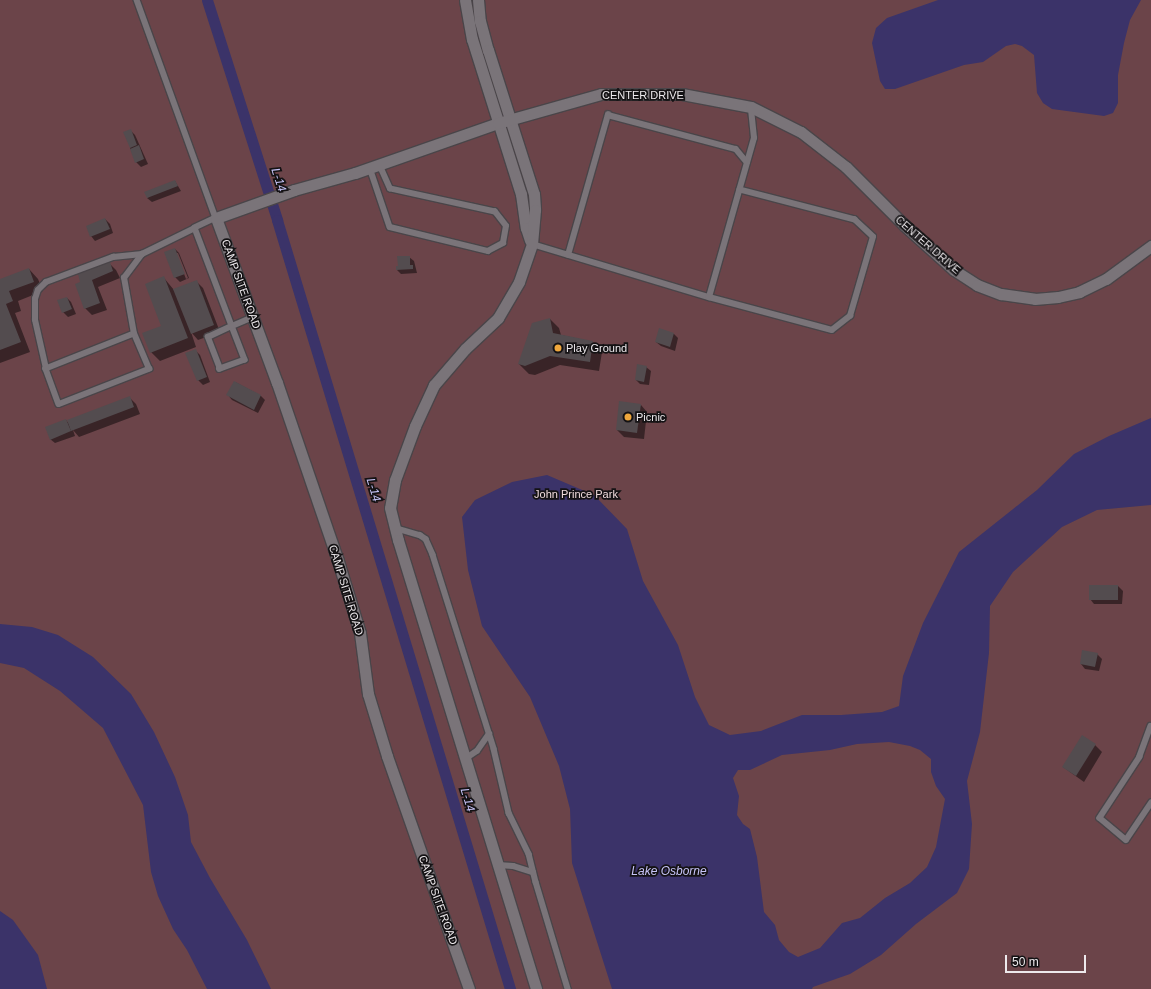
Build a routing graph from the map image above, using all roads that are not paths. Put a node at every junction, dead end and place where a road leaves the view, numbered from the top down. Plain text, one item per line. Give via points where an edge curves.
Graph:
1 (137, 0) edge
2 (465, 0) edge
3 (478, 0) edge
4 (751, 107) junction
5 (511, 119) junction
6 (498, 123) junction
7 (748, 162) junction
8 (374, 166) junction
9 (740, 190) junction
10 (216, 218) junction
11 (195, 228) junction
12 (532, 244) junction
13 (1151, 246) edge
14 (142, 254) junction
15 (568, 255) junction
16 (709, 297) junction
17 (253, 317) junction
18 (232, 326) junction
19 (134, 334) junction
20 (46, 369) junction
21 (395, 528) junction
22 (1151, 726) edge
23 (489, 734) junction
24 (465, 759) junction
25 (1151, 803) edge
26 (498, 865) junction
27 (533, 872) junction
28 (469, 989) edge
29 (536, 989) edge
30 (568, 989) edge

1 - 10 lane
2 - 6 street via 472,40
3 - 5 street via 480,21 488,50
4 - 5 street, CENTER DRIVE via 682,94 600,94
4 - 7 lane via 754,138
4 - 13 street, CENTER DRIVE via 801,132 846,167 954,270 983,288 1002,294 1036,299 1079,292 1106,279
5 - 6 street, CENTER DRIVE
5 - 12 street via 534,194
6 - 8 street, CENTER DRIVE
6 - 12 street via 521,194 526,228
7 - 9 lane
7 - 15 lane via 736,149 608,115
8 - 8 lane via 390,227 488,251 503,243 506,226 495,212 390,189
8 - 10 street, CENTER DRIVE via 294,190
9 - 16 lane
9 - 16 lane via 856,220 873,237 850,316 832,330
10 - 11 lane
10 - 17 street, CAMP SITE ROAD
11 - 14 lane
11 - 18 lane
12 - 15 lane
12 - 21 street via 519,282 498,318 465,349 434,385 415,426 396,480 390,508
14 - 19 lane via 124,278
14 - 20 lane via 113,257 46,282 38,290 35,299 35,320
15 - 16 lane
17 - 18 lane
17 - 28 street, CAMP SITE ROAD via 342,573 360,633 368,694 387,756
18 - 18 lane via 208,337 220,369 245,360
19 - 20 lane
19 - 20 lane via 149,369 59,404
21 - 23 lane via 416,533 426,539 429,545
21 - 24 street
22 - 25 lane via 1140,757 1100,818 1126,840
23 - 24 lane via 477,751
23 - 27 lane via 509,813 527,846
24 - 26 street
26 - 27 lane
26 - 29 street
27 - 30 lane

